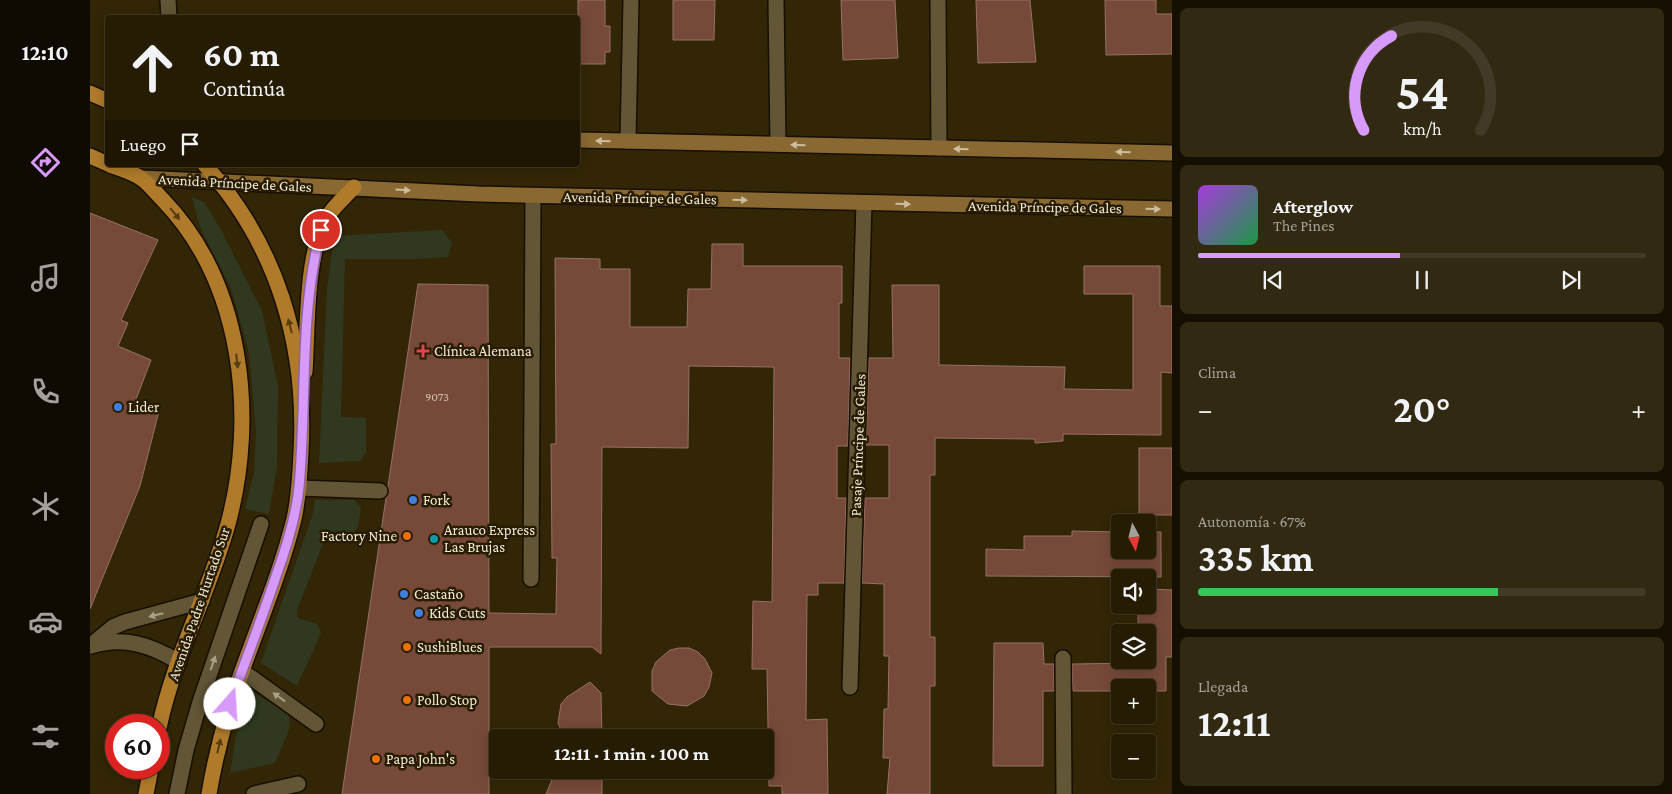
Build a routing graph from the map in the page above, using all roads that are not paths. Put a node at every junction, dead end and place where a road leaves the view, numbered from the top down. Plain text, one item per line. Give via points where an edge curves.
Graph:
1 (168, 0) edge
2 (631, 0) edge
3 (776, 0) edge
4 (938, 0) edge
5 (168, 15) edge
6 (90, 93) edge
7 (105, 100) edge
8 (580, 140) edge
9 (628, 141) junction
10 (778, 144) junction
11 (939, 148) junction
12 (1172, 153) edge
13 (90, 156) edge
14 (105, 162) edge
15 (116, 167) edge
16 (149, 167) edge
17 (207, 167) edge
18 (141, 178) junction
19 (222, 183) junction
20 (354, 187) junction
21 (533, 196) junction
22 (864, 203) junction
23 (1172, 209) edge
24 (302, 408) junction
25 (299, 488) junction
26 (380, 490) dead end
27 (261, 524) dead end
28 (531, 579) dead end
29 (202, 601) junction
30 (90, 646) edge
31 (1063, 658) dead end
32 (180, 662) junction
33 (242, 670) junction
34 (850, 687) dead end
35 (163, 714) edge
36 (316, 724) dead end
37 (149, 779) edge
38 (298, 784) dead end
39 (146, 794) edge
40 (177, 794) edge
41 (209, 794) edge
42 (254, 794) edge
43 (1064, 794) edge

1 - 5 street
2 - 9 street
3 - 10 street
4 - 11 street
6 - 7 main road
9 -> 8 main road
9 - 10 main road
11 -> 10 main road
12 -> 11 main road
13 - 14 main road, Avenida Príncipe de Gales
15 - 18 main road, Avenida Príncipe de Gales
16 - 18 main road
17 - 19 main road
18 - 19 main road, Avenida Príncipe de Gales
18 -> 29 main road, Avenida Padre Hurtado Sur via 172,210 203,255 224,302 235,349 241,435 235,496
19 - 20 main road, Avenida Príncipe de Gales
24 -> 19 main road via 294,340 273,270 246,218
20 -> 21 main road, Avenida Príncipe de Gales
20 - 24 main road via 329,215 321,230 313,260
21 -> 22 main road, Avenida Príncipe de Gales
21 - 28 street
22 -> 23 main road, Avenida Príncipe de Gales
22 - 34 street, Pasaje Príncipe de Gales
24 - 25 main road
25 - 26 street
25 - 33 main road via 285,550
40 -> 27 street via 200,702
29 -> 30 street via 125,622 113,627
29 - 32 main road, Avenida Padre Hurtado Sur
30 - 32 street via 106,642 137,643
31 - 43 street
32 - 35 main road, Avenida Padre Hurtado Sur
36 -> 33 street
41 -> 33 main road via 221,736
37 - 39 main road
38 - 42 street

